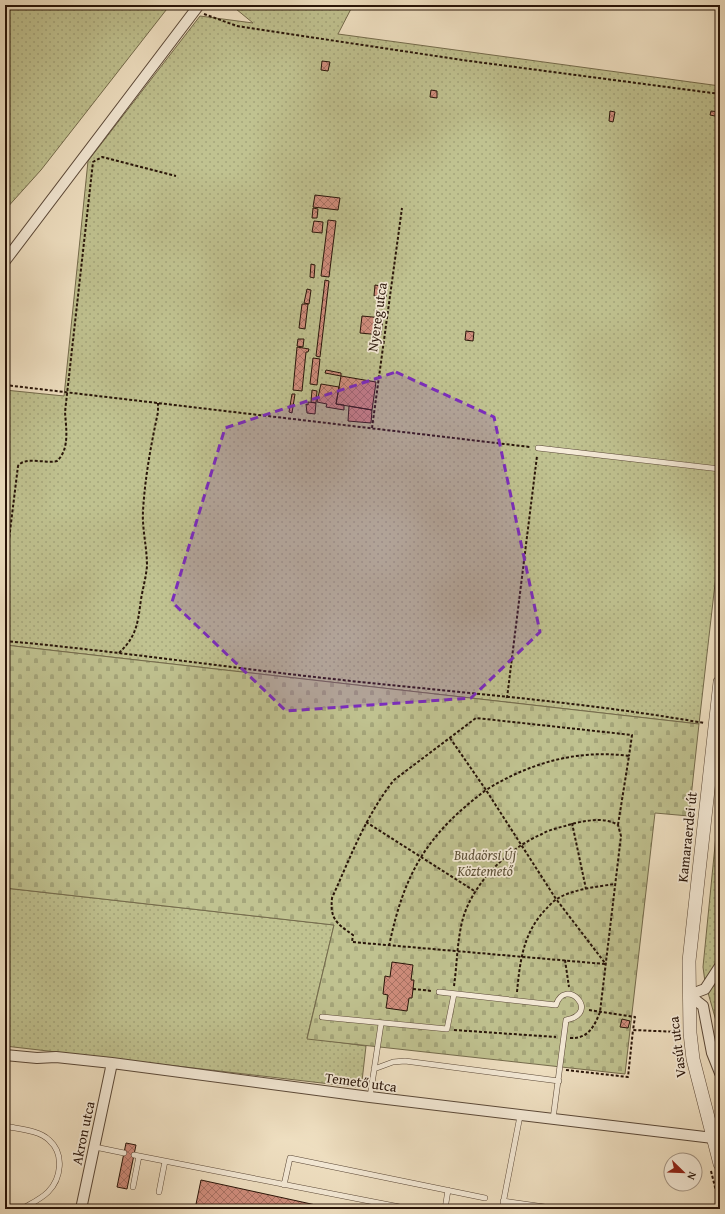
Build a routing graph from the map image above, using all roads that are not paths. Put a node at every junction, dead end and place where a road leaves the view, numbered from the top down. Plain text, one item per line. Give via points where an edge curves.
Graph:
1 (197, 8) edge
2 (5, 261) edge
3 (538, 448) road end
4 (720, 469) edge
5 (720, 682) edge
6 (720, 966) edge
7 (439, 992) road end
8 (454, 994) junction
9 (688, 995) junction
10 (322, 1017) dead end
11 (381, 1024) junction
12 (5, 1055) edge
13 (112, 1063) junction
14 (374, 1069) junction
15 (720, 1073) edge
16 (559, 1081) junction
17 (370, 1097) junction
18 (520, 1116) junction
19 (553, 1119) junction
20 (5, 1126) edge
21 (713, 1138) junction
22 (95, 1147) junction
23 (124, 1153) dead end
24 (165, 1161) junction
25 (720, 1164) edge
26 (284, 1184) junction
27 (133, 1187) dead end
28 (448, 1190) junction
29 (159, 1192) dead end
30 (485, 1198) dead end
31 (503, 1201) junction
32 (22, 1209) edge
33 (81, 1209) edge
34 (410, 1209) edge
35 (445, 1209) edge
36 (502, 1209) edge
37 (558, 1209) edge

1 - 2 street
3 - 4 lane
5 - 9 street, Kamaraerdei út via 689,961
6 - 9 street via 705,989
7 - 8 lane
8 - 11 lane via 447,1029
8 - 16 lane via 556,1005 559,998 570,994 578,998 581,1009 576,1018 566,1020
9 - 15 street via 703,1006 712,1053
9 - 21 street, Vasút utca via 690,1033 698,1084
10 - 11 lane
11 - 14 lane
12 - 13 street, Temető utca
13 - 17 street, Temető utca
13 - 22 street, Akron utca
14 - 16 lane via 393,1062 405,1061
14 - 17 lane
16 - 19 lane
17 - 18 street, Temető utca
18 - 19 street, Temető utca
18 - 31 lane
19 - 21 street, Temető utca
20 - 32 lane via 36,1133 49,1140 58,1153 58,1180 47,1194
21 - 25 street, Vasút utca
22 - 23 lane
22 - 33 street, Akron utca
24 - 26 lane
24 - 27 lane via 136,1156
24 - 29 lane
26 - 28 lane via 290,1158
26 - 34 lane
28 - 30 lane
28 - 35 lane
31 - 36 lane
31 - 37 lane

